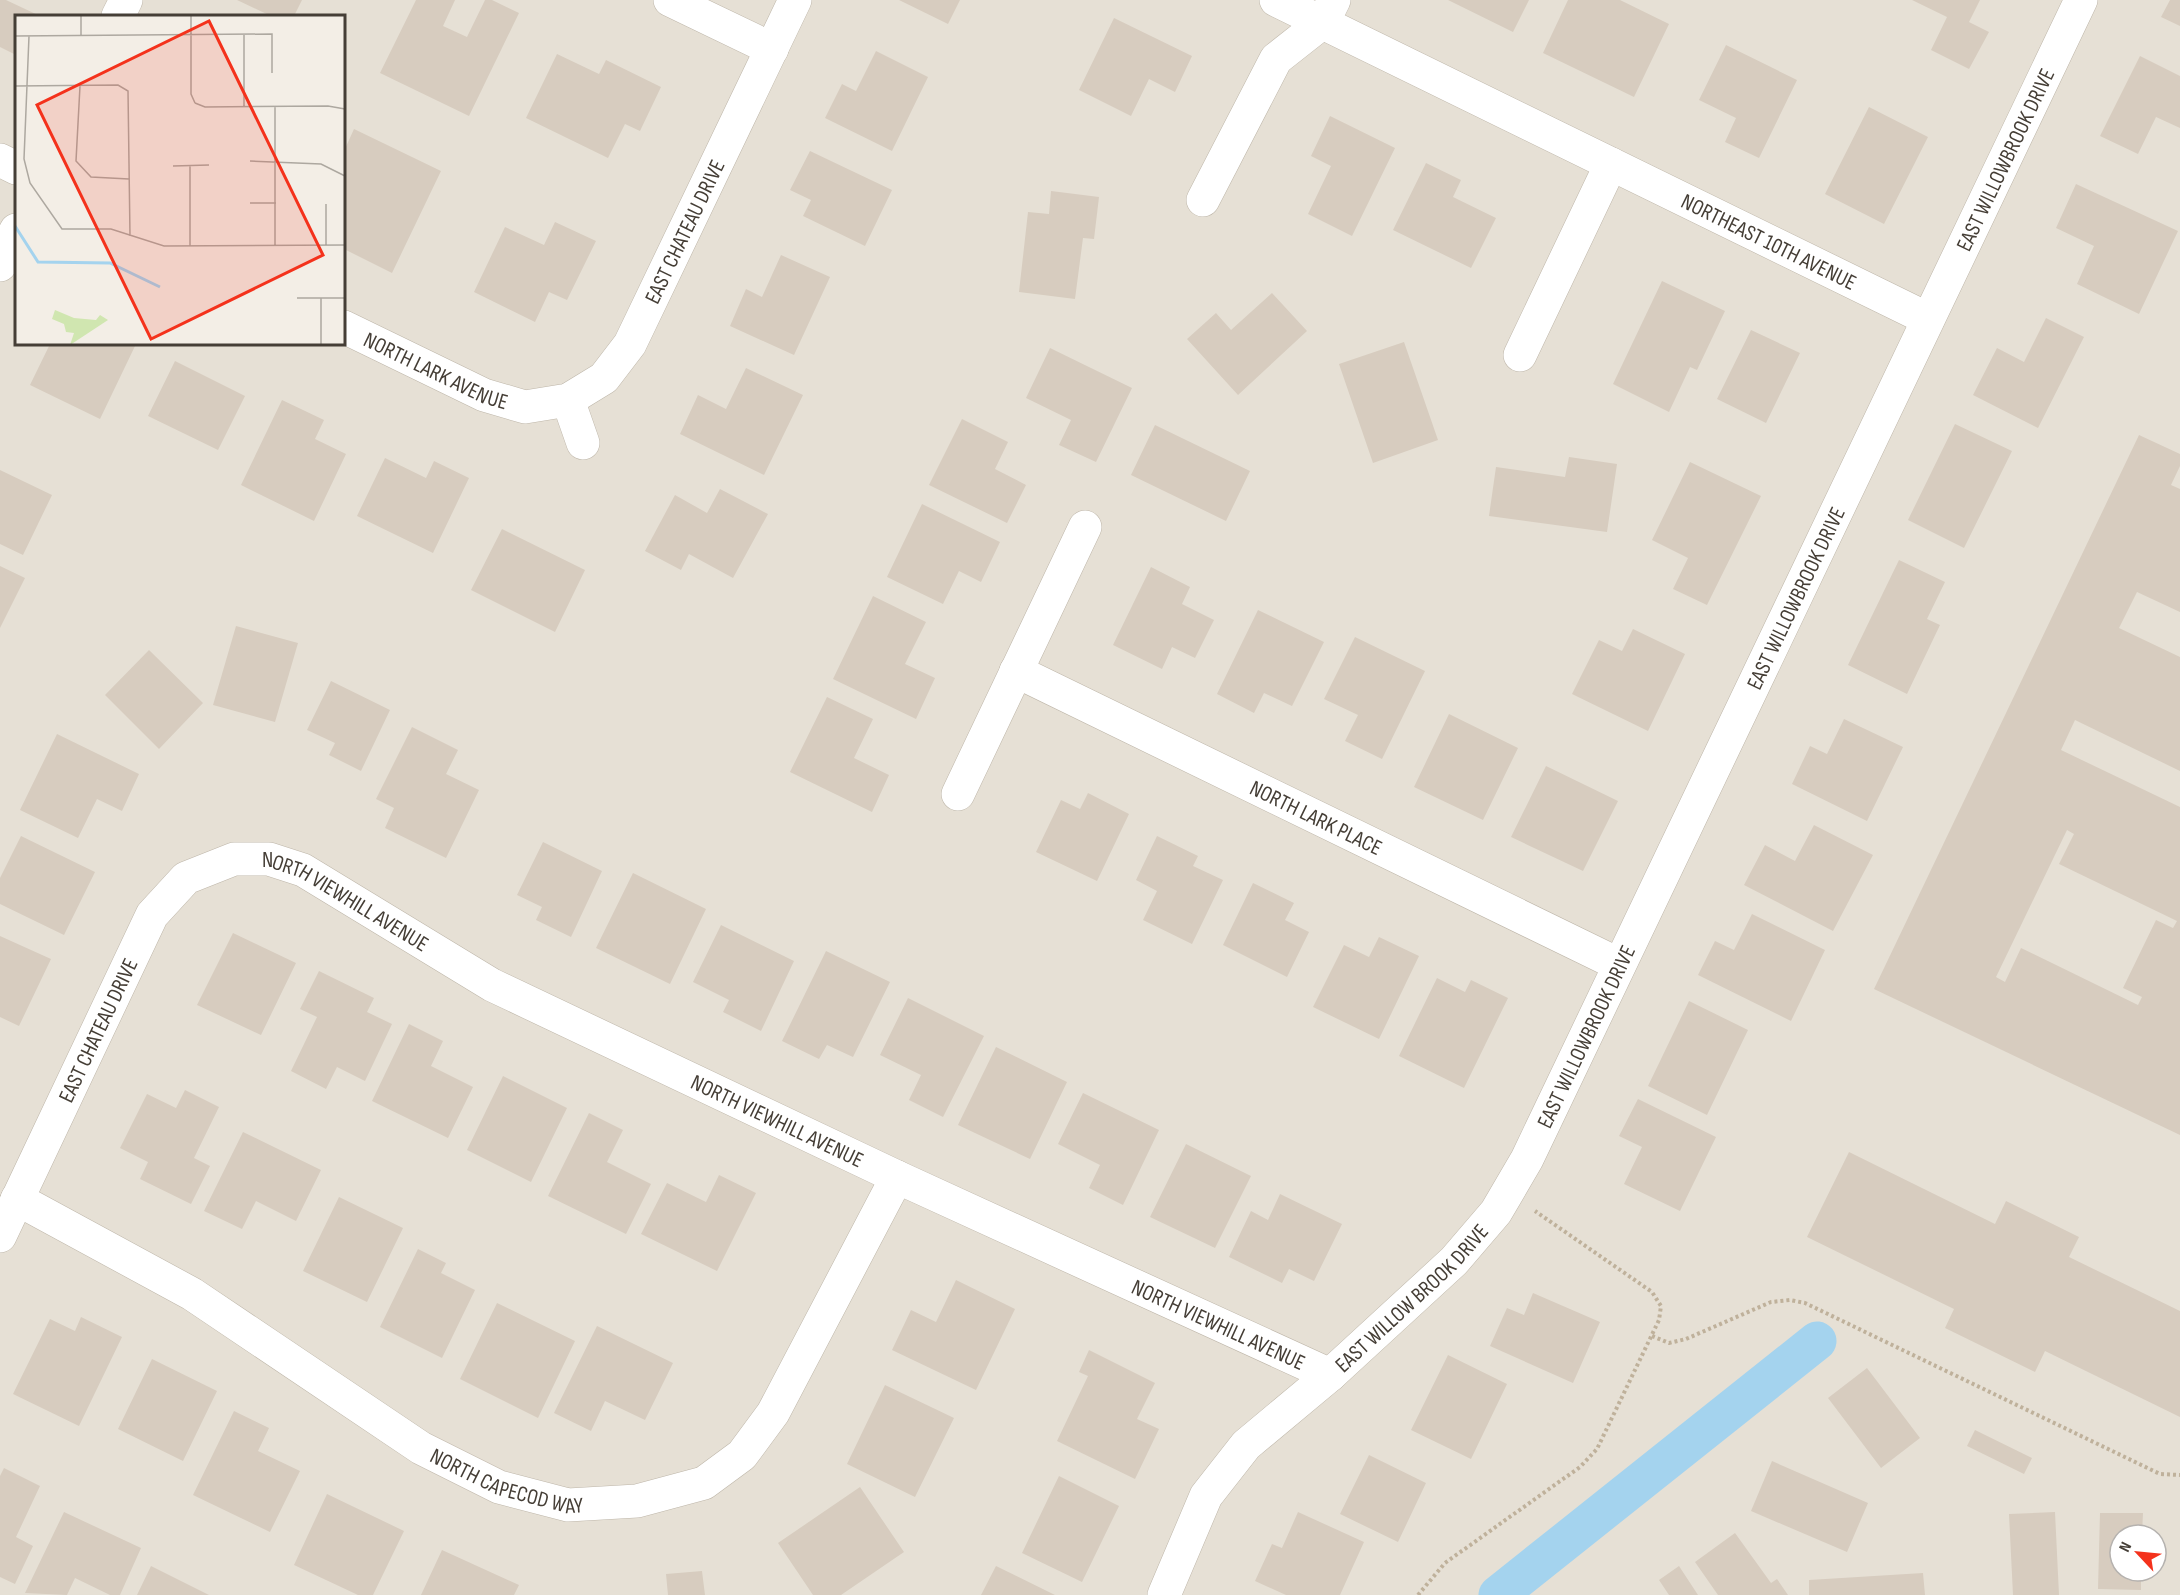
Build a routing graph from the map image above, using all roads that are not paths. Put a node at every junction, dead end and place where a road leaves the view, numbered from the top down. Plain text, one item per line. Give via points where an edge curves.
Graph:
1 (126, 0) edge
2 (670, 0) edge
3 (795, 0) edge
4 (1276, 0) edge
5 (2081, 0) edge
6 (1328, 11) edge
7 (118, 15) edge
8 (772, 50) junction
9 (0, 160) edge
10 (1611, 164) junction
11 (15, 168) edge
12 (1203, 200) dead end
13 (15, 232) edge
14 (0, 265) edge
15 (1928, 319) junction
16 (345, 327) edge
17 (1520, 355) dead end
18 (568, 400) junction
19 (583, 443) dead end
20 (1085, 527) dead end
21 (1016, 671) junction
22 (958, 794) dead end
23 (234, 859) joint
24 (1618, 964) junction
25 (897, 1177) junction
26 (1508, 1192) joint
27 (17, 1199) junction
28 (0, 1236) edge
29 (1330, 1375) junction
30 (1164, 1595) edge

1 - 7 street
2 - 8 street
3 - 8 street, EAST CHATEAU DRIVE
4 - 6 street, NORTHEAST 10TH AVENUE
5 - 15 street, EAST WILLOWBROOK DRIVE
6 - 10 street, NORTHEAST 10TH AVENUE
6 - 12 street via 1276,59
8 - 18 street, EAST CHATEAU DRIVE via 630,344 604,378
9 - 11 street
10 - 15 street, NORTHEAST 10TH AVENUE
10 - 17 street
13 - 14 street
15 - 24 street, EAST WILLOWBROOK DRIVE
16 - 18 street, NORTH LARK AVENUE via 484,395 525,406
18 - 19 street
20 - 21 street
21 - 22 street
21 - 24 street, NORTH LARK PLACE
23 - 25 street, NORTH VIEWHILL AVENUE via 269,859 303,870 492,985
23 - 27 street, EAST CHATEAU DRIVE via 186,878 152,915
24 - 26 street, EAST WILLOWBROOK DRIVE
25 - 27 street, NORTH CAPECOD WAY via 772,1413 742,1455 704,1483 637,1501 568,1505 499,1486 420,1448 192,1294
25 - 29 street, NORTH VIEWHILL AVENUE
26 - 29 street, EAST WILLOW BROOK DRIVE via 1454,1261
27 - 28 street, EAST CHATEAU DRIVE
29 - 30 street, EAST WILLOW BROOK DRIVE via 1246,1445 1206,1496

